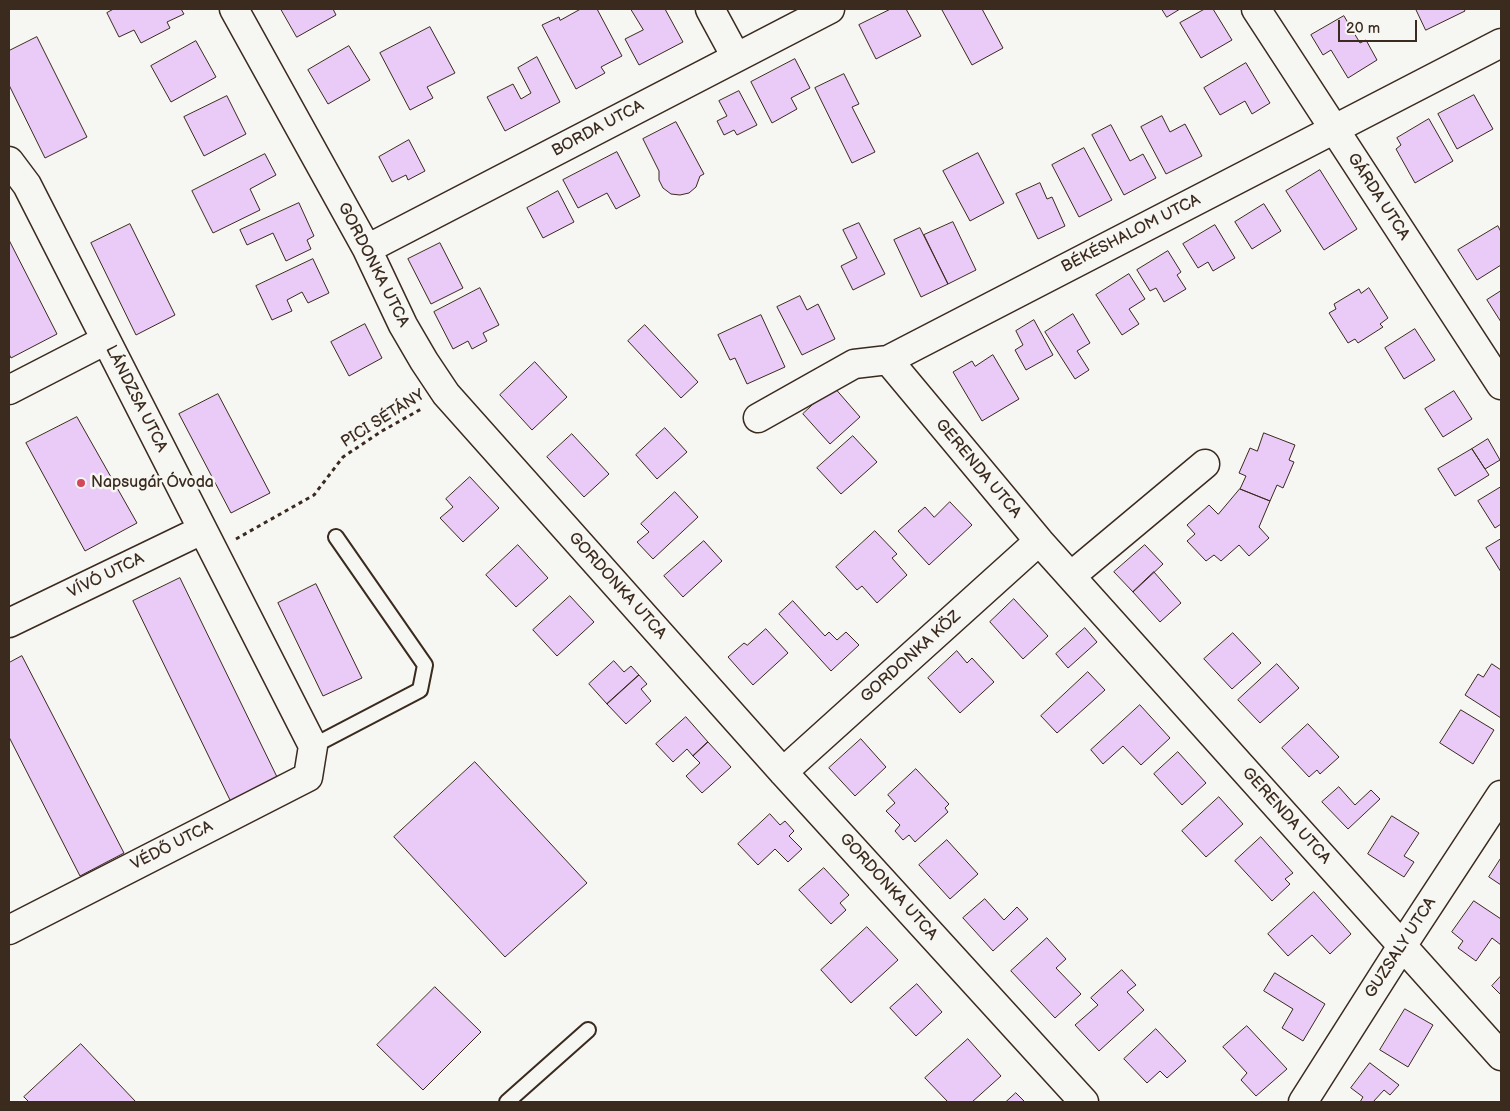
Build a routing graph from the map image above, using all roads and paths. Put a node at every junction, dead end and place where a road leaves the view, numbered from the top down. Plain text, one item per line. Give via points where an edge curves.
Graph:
1 (234, 9) edge
2 (710, 9) edge
3 (830, 9) edge
4 (1256, 9) edge
5 (1501, 43) edge
6 (736, 57) junction
7 (1334, 129) junction
8 (9, 161) edge
9 (367, 249) junction
10 (106, 340) junction
11 (888, 360) junction
12 (1501, 385) edge
13 (9, 390) edge
14 (446, 394) junction
15 (758, 418) dead end
16 (1205, 464) dead end
17 (336, 537) dead end
18 (208, 540) junction
19 (1039, 541) junction
20 (1071, 576) junction
21 (9, 623) edge
22 (313, 746) junction
23 (783, 772) junction
24 (1501, 795) edge
25 (9, 930) edge
26 (1402, 946) junction
27 (588, 1030) dead end
28 (1501, 1056) edge
29 (507, 1102) edge
30 (1084, 1102) edge
31 (1302, 1102) edge

1 - 9 street, GORDONKA UTCA
2 - 6 street
3 - 6 street, BORDA UTCA
4 - 7 street, GÁRDA UTCA
5 - 7 street, BÉKÉSHALOM UTCA
6 - 9 street, BORDA UTCA
7 - 11 street, BÉKÉSHALOM UTCA
7 - 12 street, GÁRDA UTCA
8 - 10 street, LÁNDZSA UTCA via 27,185
9 - 14 street, GORDONKA UTCA via 403,325
10 - 13 street
10 - 18 street, LÁNDZSA UTCA
11 - 15 street, BÉKÉSHALOM UTCA via 854,364
11 - 19 street, GERENDA UTCA
14 - 18 path, PICI SÉTÁNY via 343,457 314,495
14 - 23 street, GORDONKA UTCA
16 - 20 street
17 - 22 lane via 425,665 420,690
18 - 21 street, VÍVÓ UTCA
18 - 22 street, LÁNDZSA UTCA
19 - 20 street, GERENDA UTCA
19 - 23 street, GORDONKA KÖZ
20 - 26 street, GERENDA UTCA
22 - 25 street, VÉDŐ UTCA via 308,776
23 - 30 street, GORDONKA UTCA
24 - 26 street, GUZSALY UTCA
26 - 28 street, GERENDA UTCA
26 - 31 street, GUZSALY UTCA
27 - 29 lane

